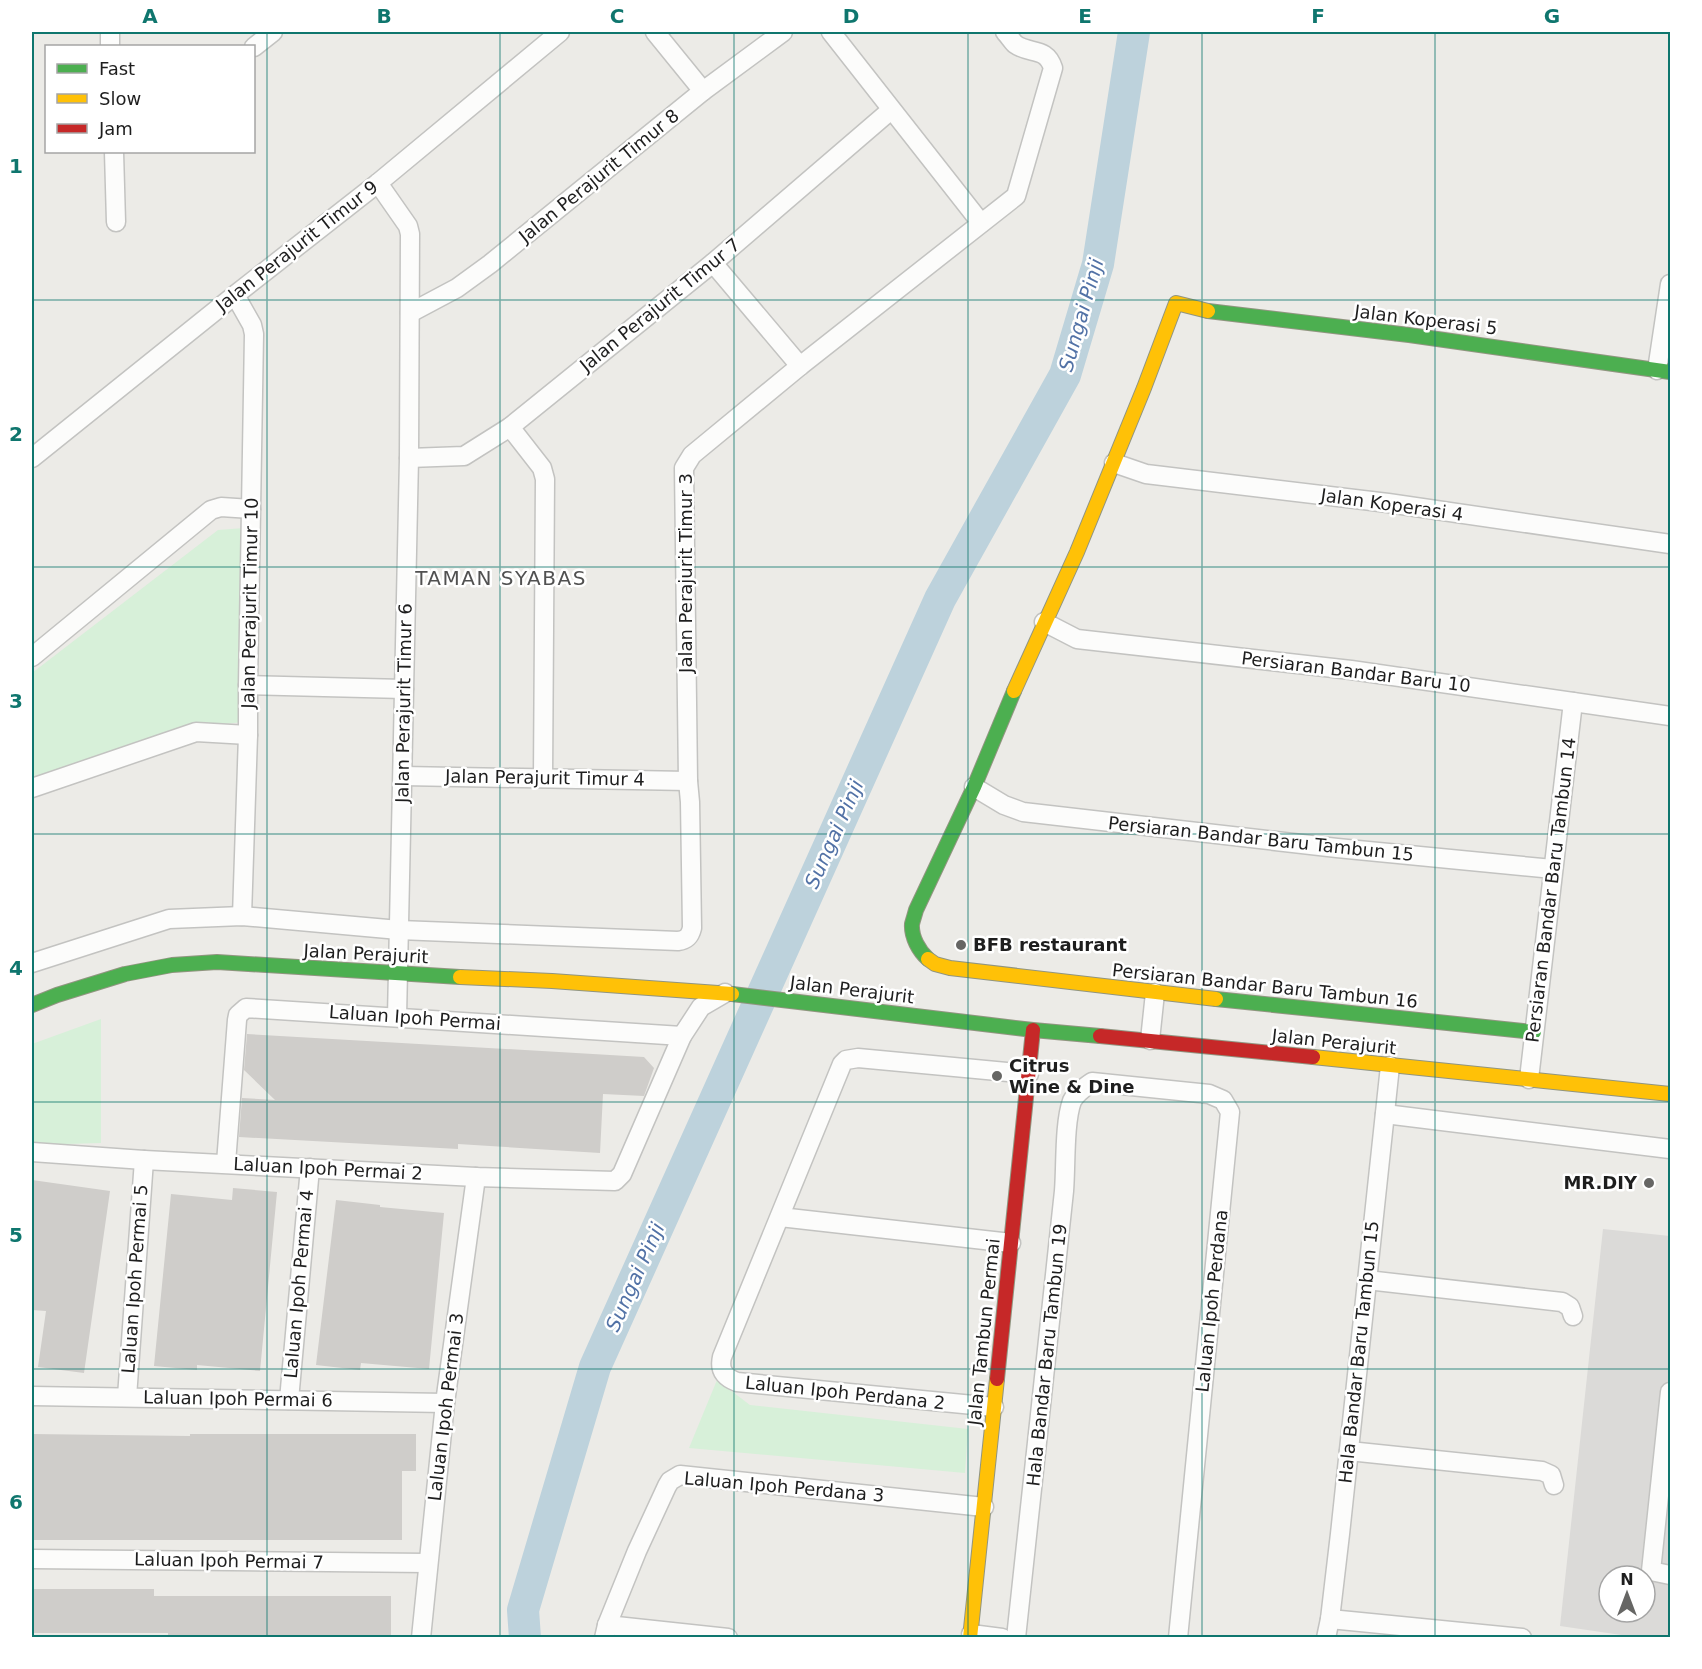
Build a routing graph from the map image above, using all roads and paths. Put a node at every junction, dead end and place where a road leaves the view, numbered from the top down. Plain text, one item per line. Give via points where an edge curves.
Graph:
1 (273, 32) edge
2 (560, 32) edge
3 (655, 32) edge
4 (783, 32) edge
5 (831, 32) edge
6 (1005, 32) edge
7 (255, 46) edge
8 (703, 91) junction
9 (891, 110) junction
10 (114, 153) edge
11 (378, 183) junction
12 (116, 222) dead end
13 (981, 223) junction
14 (713, 263) junction
15 (1671, 284) edge
16 (235, 295) junction
17 (1176, 303) joint
18 (410, 313) junction
19 (800, 366) junction
20 (1664, 371) edge
21 (510, 427) junction
22 (32, 458) edge
23 (409, 458) junction
24 (1113, 464) junction
25 (251, 509) junction
26 (1671, 544) edge
27 (1044, 622) junction
28 (32, 657) edge
29 (248, 685) junction
30 (404, 689) junction
31 (1573, 702) junction
32 (1671, 716) edge
33 (248, 735) junction
34 (403, 776) junction
35 (543, 778) junction
36 (688, 781) junction
37 (974, 787) junction
38 (32, 788) edge
39 (1553, 869) junction
40 (243, 916) junction
41 (399, 930) junction
42 (32, 963) edge
43 (398, 974) junction
44 (724, 993) junction
45 (1155, 993) junction
46 (32, 1005) edge
47 (397, 1017) junction
48 (1033, 1030) junction
49 (1534, 1032) junction
50 (682, 1036) junction
51 (1150, 1040) junction
52 (1390, 1066) junction
53 (1029, 1074) junction
54 (1529, 1079) junction
55 (1092, 1082) joint
56 (1671, 1094) edge
57 (1385, 1114) junction
58 (1671, 1149) edge
59 (32, 1152) edge
60 (144, 1160) junction
61 (226, 1163) junction
62 (310, 1168) junction
63 (476, 1177) junction
64 (780, 1217) junction
65 (1011, 1243) junction
66 (1367, 1280) junction
67 (1573, 1316) dead end
68 (1671, 1392) edge
69 (32, 1396) edge
70 (127, 1397) junction
71 (289, 1400) junction
72 (445, 1403) junction
73 (994, 1407) junction
74 (1669, 1418) edge
75 (1349, 1451) junction
76 (1554, 1485) dead end
77 (984, 1507) junction
78 (32, 1559) edge
79 (427, 1563) junction
80 (1671, 1575) edge
81 (1330, 1619) junction
82 (605, 1631) edge
83 (970, 1636) edge
84 (420, 1638) edge
85 (728, 1638) edge
86 (1002, 1638) edge
87 (1016, 1638) edge
88 (1178, 1638) edge
89 (1326, 1638) edge
90 (1522, 1638) edge

1 - 7 street
2 - 11 street, Jalan Perajurit Timur 9
3 - 8 street
4 - 8 street, Jalan Perajurit Timur 8
5 - 9 street
6 - 13 street, Jalan Perajurit Timur 3 via 1016,44 1046,56 1053,68 1016,196
8 - 18 street, Jalan Perajurit Timur 8 via 490,264 457,288
9 - 13 street
9 - 14 street, Jalan Perajurit Timur 7
10 - 12 street
11 - 16 street, Jalan Perajurit Timur 9
11 - 18 street, Jalan Perajurit Timur 6 via 409,230
13 - 19 street, Jalan Perajurit Timur 3
14 - 19 street
14 - 21 street, Jalan Perajurit Timur 7
15 - 20 street
16 - 22 street, Jalan Perajurit Timur 9
16 - 25 street, Jalan Perajurit Timur 10 via 254,334
17 - 20 street, Jalan Koperasi 5 via 1204,311
17 - 24 street, Persiaran Bandar Baru Tambun 16
18 - 23 street, Jalan Perajurit Timur 6
19 - 36 street, Jalan Perajurit Timur 3 via 692,455 684,468
21 - 23 street, Jalan Perajurit Timur 7 via 464,456
21 - 35 street via 542,468 545,479
23 - 30 street, Jalan Perajurit Timur 6
24 - 26 street, Jalan Koperasi 4 via 1146,474 1388,503
24 - 27 street, Persiaran Bandar Baru Tambun 16
25 - 28 street via 212,510
25 - 29 street, Jalan Perajurit Timur 10
27 - 31 street, Persiaran Bandar Baru 10 via 1077,639 1351,670
27 - 37 street, Persiaran Bandar Baru Tambun 16
29 - 30 street
29 - 33 street, Jalan Perajurit Timur 10
30 - 34 street, Jalan Perajurit Timur 6
31 - 32 street, Persiaran Bandar Baru 10
31 - 39 street, Persiaran Bandar Baru Tambun 14
33 - 38 street via 196,732
33 - 40 street, Jalan Perajurit Timur 10
34 - 35 street, Jalan Perajurit Timur 4
34 - 41 street, Jalan Perajurit Timur 6
35 - 36 street, Jalan Perajurit Timur 4
36 - 41 street, Jalan Perajurit Timur 3 via 692,928 683,941
37 - 39 street, Persiaran Bandar Baru Tambun 15 via 1023,812
37 - 45 street, Persiaran Bandar Baru Tambun 16 via 916,910 912,925 923,954 935,964 950,968
39 - 49 street, Persiaran Bandar Baru Tambun 14
40 - 41 street
40 - 42 street via 169,919
41 - 43 street, Jalan Perajurit Timur 6
43 - 44 street, Jalan Perajurit
43 - 46 street, Jalan Perajurit via 217,962 172,965 125,974
43 - 47 street, Jalan Perajurit Timur 6
44 - 48 street, Jalan Perajurit
44 - 50 street via 701,1007
45 - 49 street, Persiaran Bandar Baru Tambun 16
45 - 51 street
47 - 50 street, Laluan Ipoh Permai
47 - 61 street, Laluan Ipoh Permai via 251,1008 241,1011 237,1020
48 - 51 street, Jalan Perajurit
48 - 53 street, Jalan Tambun Permai
49 - 54 street, Persiaran Bandar Baru Tambun 14
50 - 63 street, Laluan Ipoh Permai 2 via 622,1174 615,1181
51 - 52 street, Jalan Perajurit
52 - 54 street, Jalan Perajurit
52 - 57 street, Hala Bandar Baru Tambun 15
53 - 64 street via 846,1060
53 - 65 street, Jalan Tambun Permai
54 - 56 street, Jalan Perajurit
55 - 87 street, Hala Bandar Baru Tambun 19 via 1072,1100 1068,1124
55 - 88 street, Laluan Ipoh Perdana via 1209,1094 1223,1100 1230,1113
57 - 58 street
57 - 66 street, Hala Bandar Baru Tambun 15
59 - 60 street, Laluan Ipoh Permai 2
60 - 61 street, Laluan Ipoh Permai 2
60 - 70 street, Laluan Ipoh Permai 5
61 - 62 street, Laluan Ipoh Permai 2
62 - 63 street, Laluan Ipoh Permai 2
62 - 71 street, Laluan Ipoh Permai 4
63 - 72 street, Laluan Ipoh Permai 3
64 - 65 street
64 - 73 street, Laluan Ipoh Perdana 2 via 722,1357 720,1365 729,1379
65 - 73 street, Jalan Tambun Permai
66 - 67 street via 1562,1302 1570,1307
66 - 75 street, Hala Bandar Baru Tambun 15
68 - 74 street
69 - 70 street, Laluan Ipoh Permai 6
70 - 71 street, Laluan Ipoh Permai 6
71 - 72 street, Laluan Ipoh Permai 6
72 - 79 street, Laluan Ipoh Permai 3
73 - 77 street, Jalan Tambun Permai
74 - 80 street via 1651,1571
75 - 76 street via 1542,1471 1551,1475
75 - 81 street, Hala Bandar Baru Tambun 15
77 - 82 street, Laluan Ipoh Perdana 3 via 680,1475 667,1486
77 - 83 street, Jalan Tambun Permai
78 - 79 street, Laluan Ipoh Permai 7
79 - 84 street, Laluan Ipoh Permai 3
81 - 89 street, Hala Bandar Baru Tambun 15
81 - 90 street
82 - 85 street
83 - 86 street

